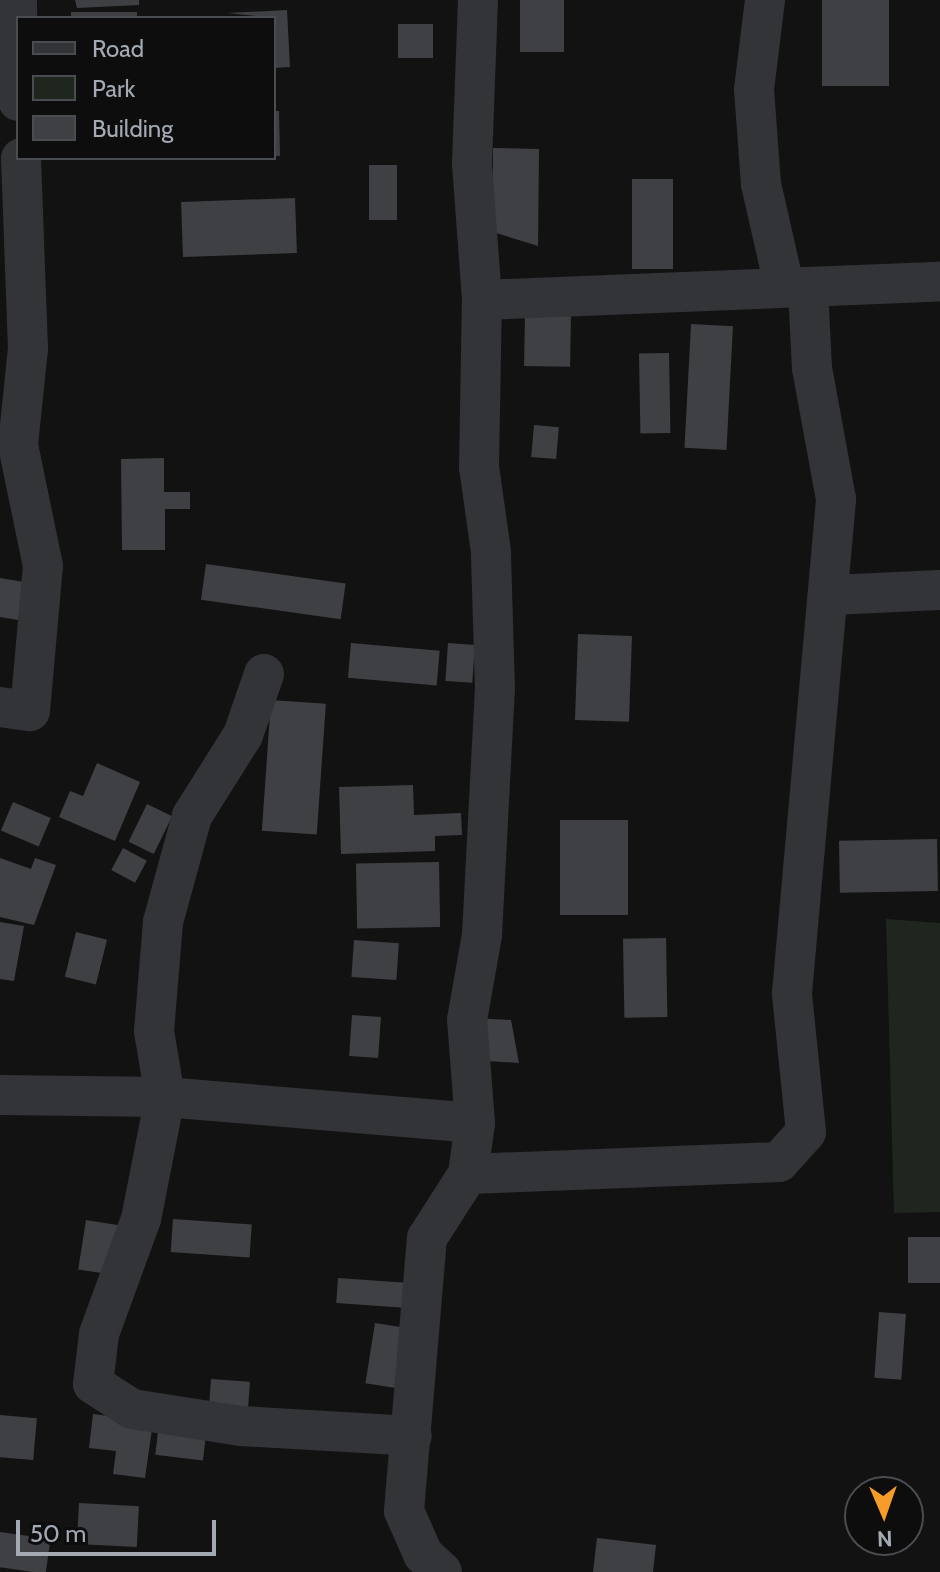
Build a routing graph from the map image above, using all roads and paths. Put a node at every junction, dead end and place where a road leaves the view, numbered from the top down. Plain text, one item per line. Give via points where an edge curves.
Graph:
1 (478, 0) edge
2 (765, 0) edge
3 (21, 160) edge
4 (940, 282) edge
5 (796, 287) junction
6 (482, 300) junction
7 (9, 444) edge
8 (940, 590) edge
9 (832, 595) junction
10 (264, 674) dead end
11 (0, 707) edge
12 (0, 1095) edge
13 (165, 1097) junction
14 (475, 1123) junction
15 (468, 1174) junction
16 (412, 1436) junction
17 (442, 1572) edge

1 - 6 street via 472,163
2 - 5 street via 754,89 761,184
3 - 7 street via 28,349
4 - 5 street
5 - 6 street
5 - 9 street via 836,499
6 - 14 street via 479,467 491,552 495,690 482,935 467,1020
7 - 11 street via 43,566 30,711
8 - 9 street
9 - 15 street via 792,993 806,1132 796,1151 749,1165
10 - 13 street via 243,735 192,816 163,922 154,1031
12 - 13 street
13 - 14 street
13 - 16 street via 141,1219 99,1334 93,1384 132,1409 241,1426
14 - 15 street
15 - 16 street via 427,1238
16 - 17 street via 404,1511 423,1554

